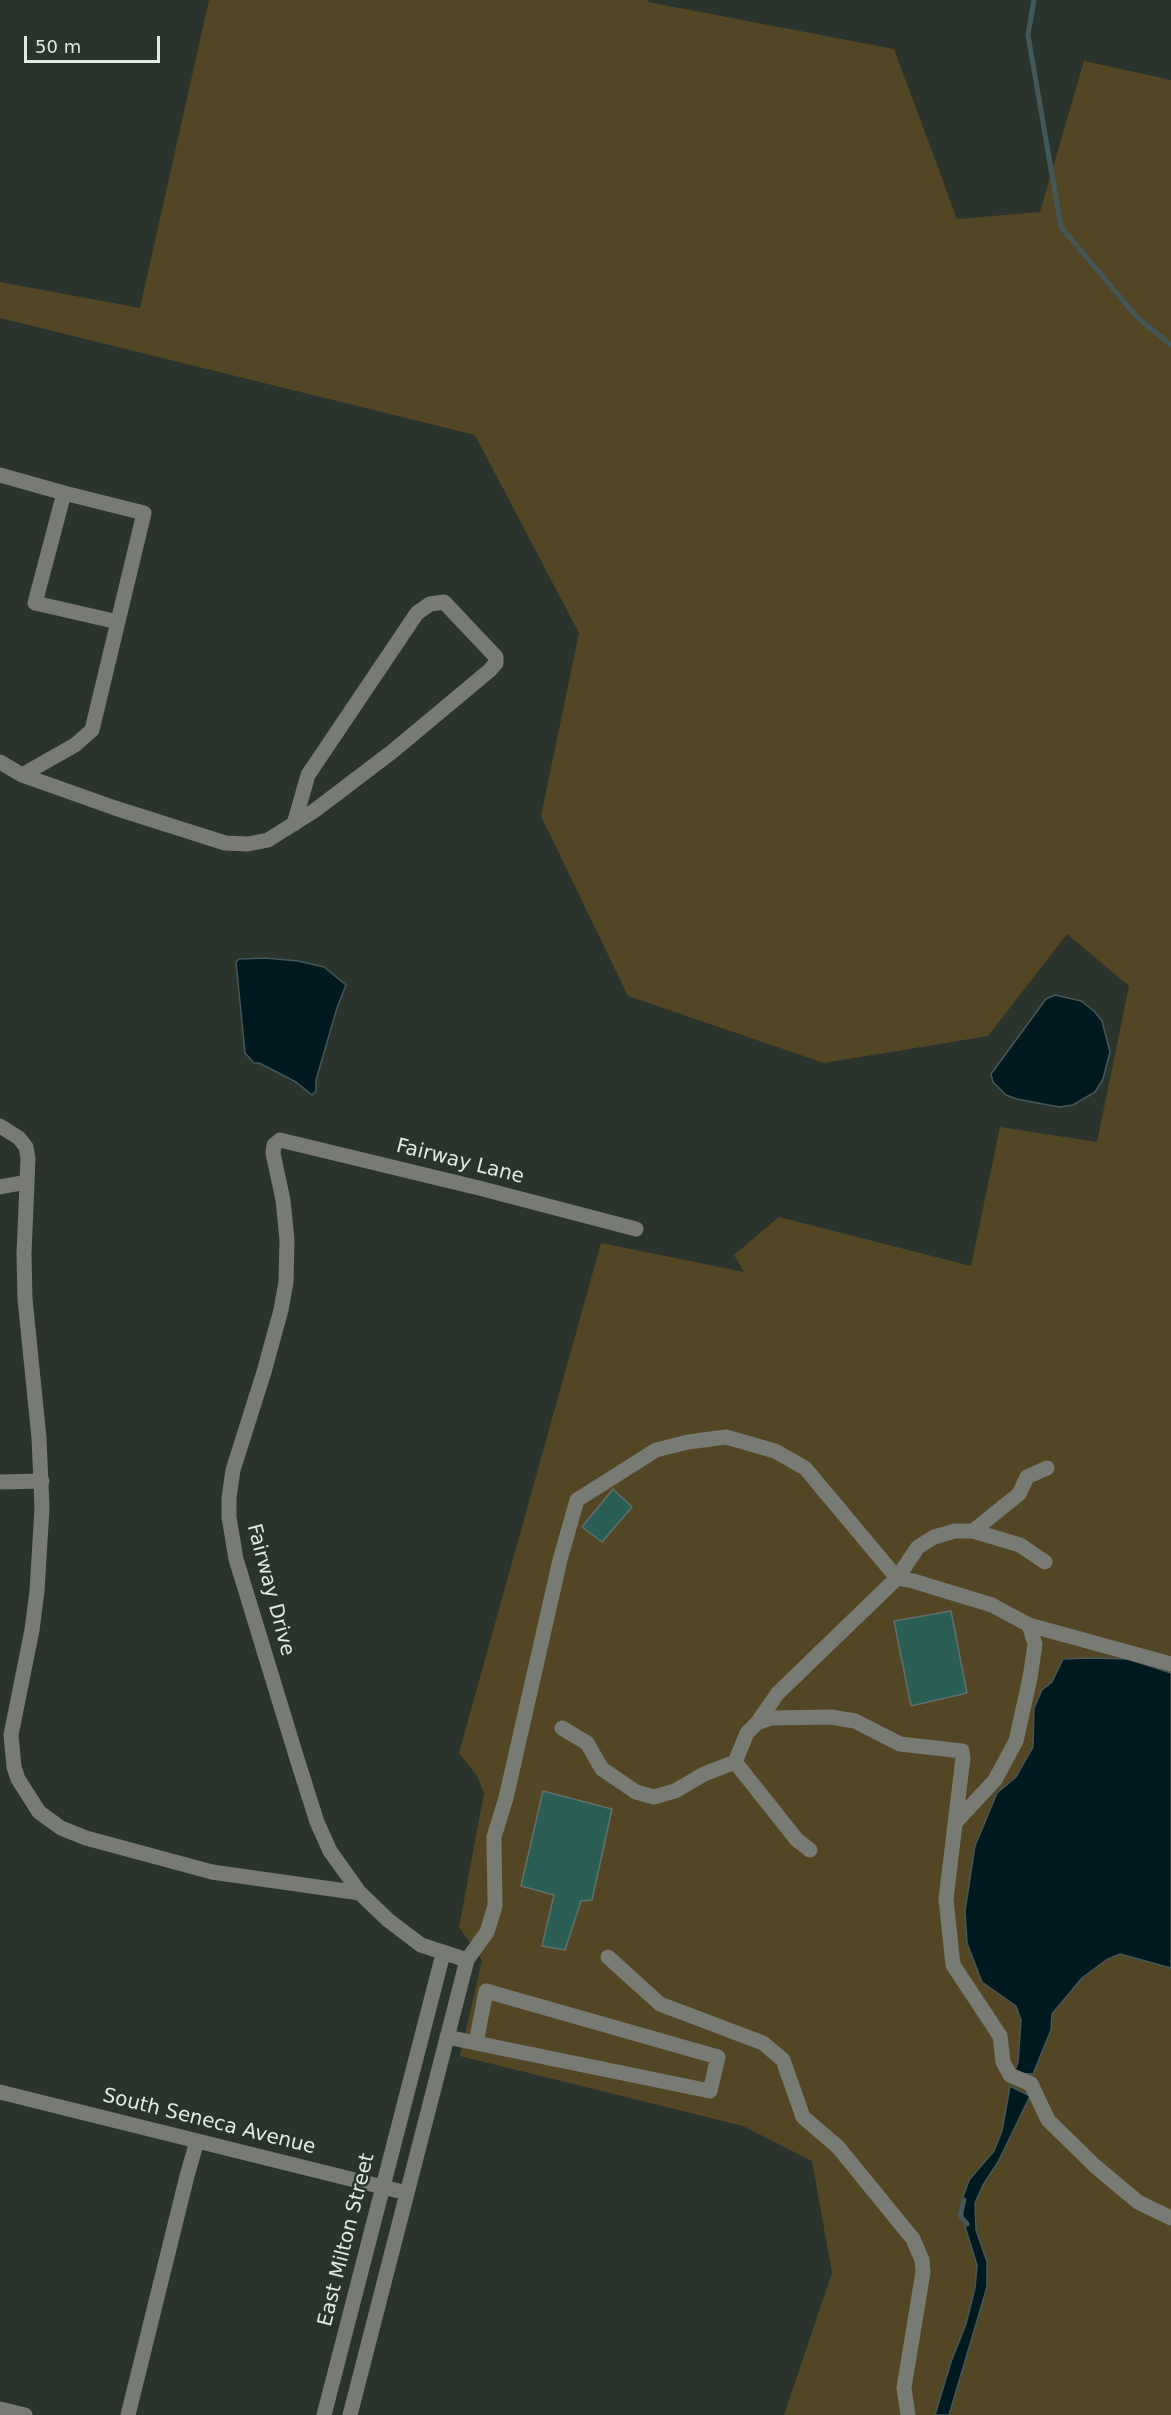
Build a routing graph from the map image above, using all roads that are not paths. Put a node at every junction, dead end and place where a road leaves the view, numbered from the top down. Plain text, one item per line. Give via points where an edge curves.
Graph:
1 (0, 475) edge
2 (64, 493) junction
3 (118, 622) junction
4 (0, 762) edge
5 (22, 775) junction
6 (294, 824) junction
7 (0, 1126) edge
8 (275, 1143) joint
9 (27, 1182) junction
10 (0, 1187) edge
11 (636, 1229) dead end
12 (1047, 1468) dead end
13 (42, 1481) junction
14 (0, 1482) edge
15 (974, 1531) junction
16 (1046, 1562) dead end
17 (897, 1578) junction
18 (1029, 1624) junction
19 (1171, 1664) edge
20 (6, 1719) edge
21 (757, 1723) junction
22 (562, 1728) dead end
23 (735, 1762) junction
24 (955, 1823) junction
25 (810, 1850) dead end
26 (360, 1893) junction
27 (443, 1954) junction
28 (608, 1957) dead end
29 (467, 1960) junction
30 (447, 2037) junction
31 (476, 2043) junction
32 (411, 2076) junction
33 (436, 2082) junction
34 (0, 2092) edge
35 (197, 2141) junction
36 (382, 2187) junction
37 (407, 2193) junction
38 (1171, 2218) edge
39 (0, 2409) edge
40 (25, 2415) edge
41 (128, 2415) edge
42 (324, 2415) edge
43 (350, 2415) edge
44 (908, 2415) edge

1 - 2 street
2 - 3 street via 144,513
2 - 3 street via 35,603
3 - 5 street via 92,730 75,745
4 - 5 street
5 - 6 street via 225,843 268,840
6 - 6 street via 393,751 496,663 496,657 444,602 430,604 417,613 308,775
7 - 9 street via 15,1133 26,1147
8 - 11 street, Fairway Lane via 280,1140
8 - 26 street, Fairway Drive via 273,1153 286,1230 286,1282 233,1470 229,1498 231,1538 317,1822 330,1851
9 - 10 street
9 - 13 street via 25,1299
12 - 15 street via 1027,1477 1018,1494
13 - 14 street
13 - 20 street via 37,1591 25,1672
15 - 16 street via 1020,1545
15 - 17 street via 934,1536 918,1547
17 - 18 street via 992,1605
17 - 21 street via 778,1693
17 - 29 street via 805,1468 775,1451 726,1437 656,1450 577,1500 494,1837 495,1906 487,1932
18 - 19 street
18 - 24 street via 1035,1644 1016,1741 995,1780
20 - 26 street via 18,1779 39,1812 61,1828 212,1872
21 - 23 street via 747,1733
21 - 24 street via 771,1718 831,1717 855,1721 900,1743 962,1751
22 - 23 street via 587,1743 602,1769 636,1792 654,1797
23 - 25 street via 797,1840
24 - 38 street via 946,1899 953,1965 1000,2036 1003,2062 1010,2075 1031,2084 1048,2120 1095,2166 1138,2202
26 - 27 street via 421,1946
27 - 29 street
27 - 32 street, East Milton Street
28 - 44 street via 660,2004 763,2043 783,2060 803,2117 838,2147 913,2239 923,2272 904,2388
29 - 30 street
30 - 31 street
30 - 33 street
31 - 31 street via 710,2091 718,2057 486,1990
32 - 33 street
32 - 36 street, East Milton Street
33 - 37 street
34 - 35 street, South Seneca Avenue
35 - 36 street, South Seneca Avenue
35 - 41 street
36 - 37 street, South Seneca Avenue
36 - 42 street, East Milton Street
37 - 43 street
39 - 40 street

